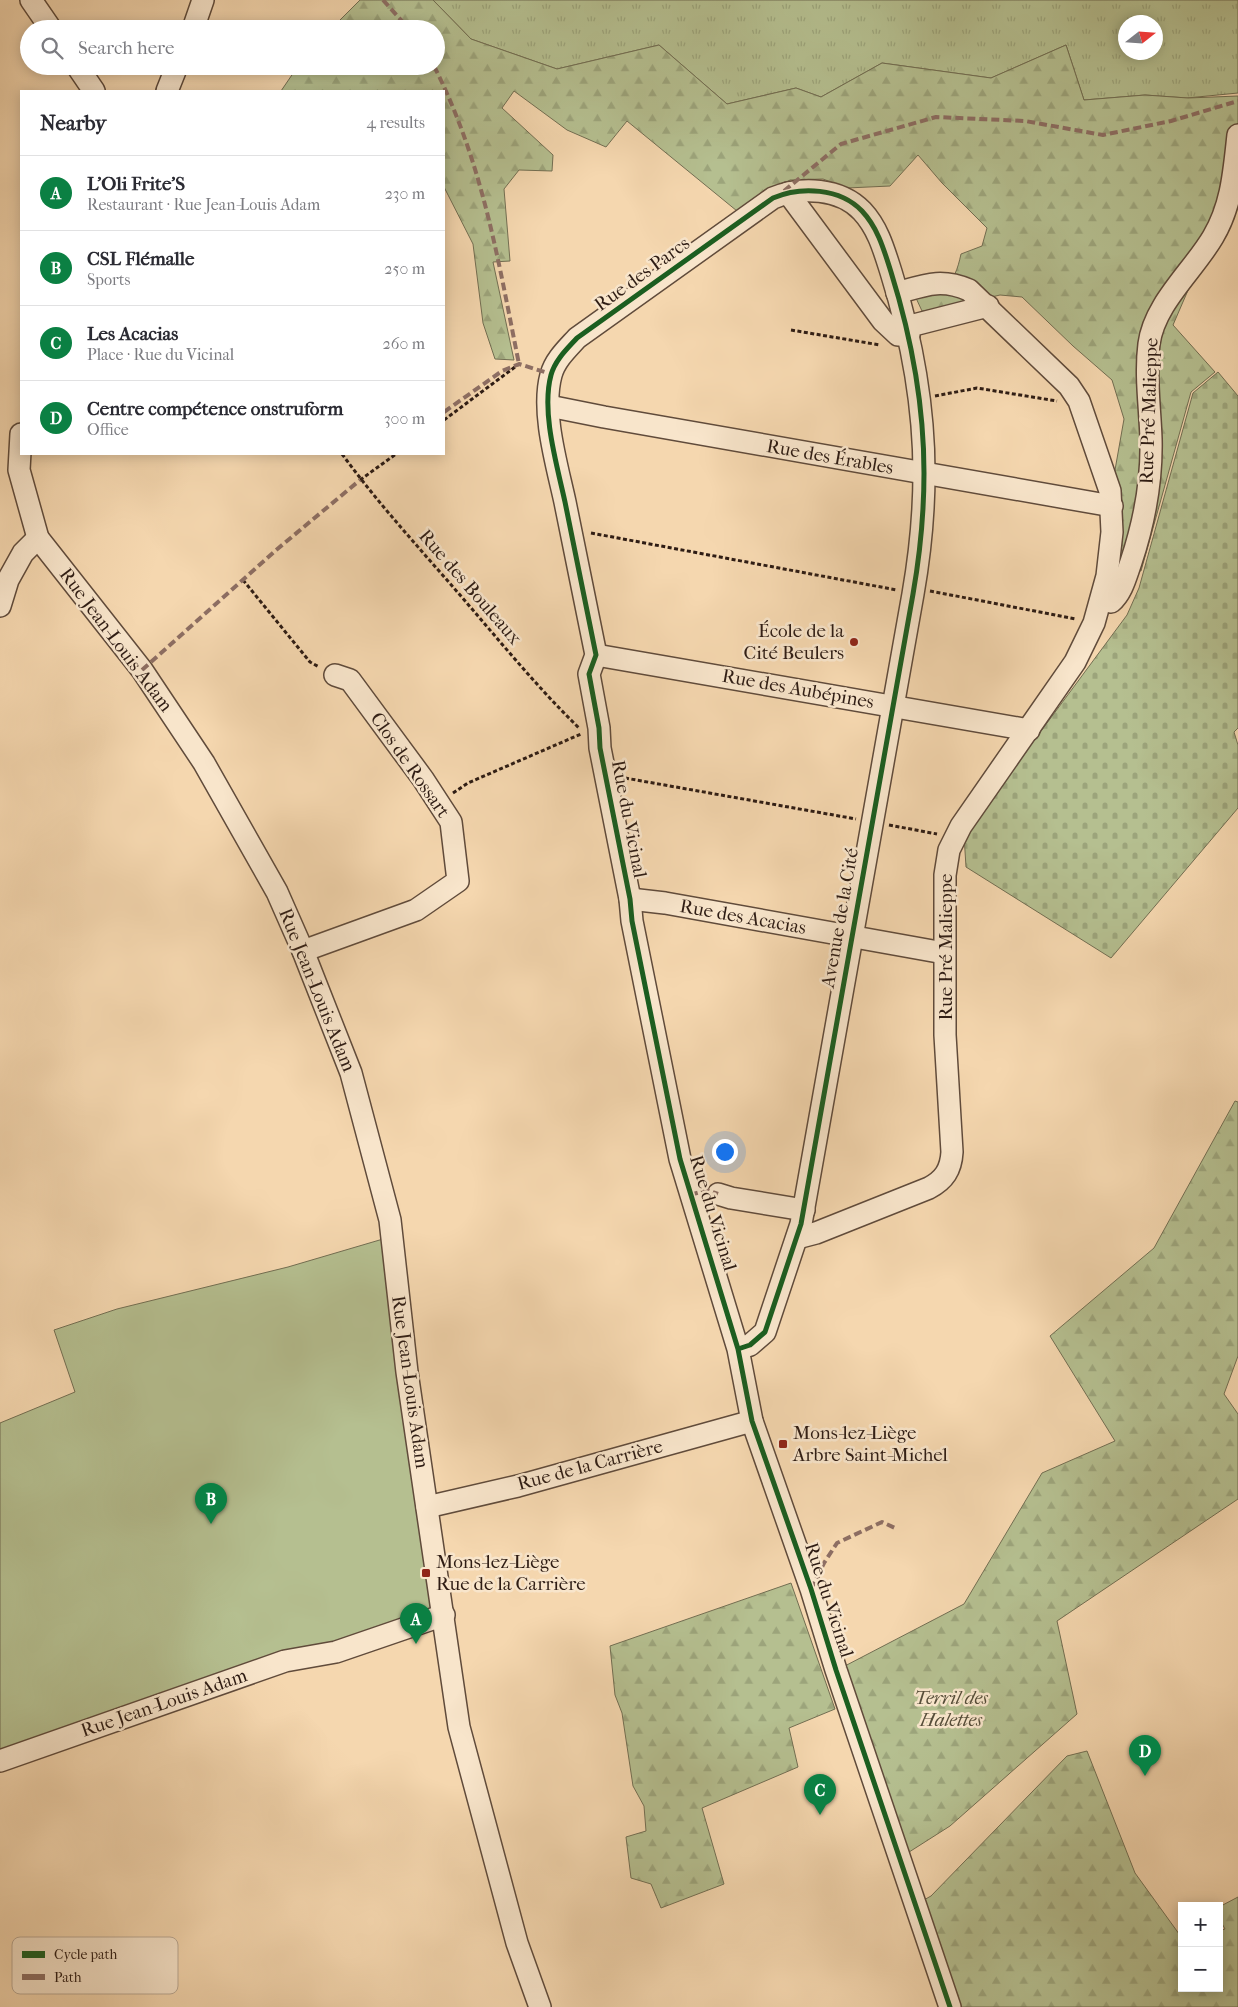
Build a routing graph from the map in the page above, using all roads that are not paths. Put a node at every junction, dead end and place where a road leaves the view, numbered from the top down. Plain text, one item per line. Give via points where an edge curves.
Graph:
1 (31, 0) edge
2 (203, 0) edge
3 (45, 20) edge
4 (196, 20) edge
5 (83, 75) edge
6 (173, 75) edge
7 (93, 90) edge
8 (167, 90) edge
9 (1238, 135) edge
10 (788, 193) junction
11 (897, 293) junction
12 (988, 306) junction
13 (904, 332) junction
14 (549, 406) junction
15 (20, 452) edge
16 (924, 473) junction
17 (1112, 506) junction
18 (38, 538) junction
19 (1101, 600) junction
20 (0, 606) edge
21 (596, 655) junction
22 (334, 675) road end
23 (893, 706) junction
24 (1029, 730) junction
25 (630, 899) junction
26 (852, 936) junction
27 (303, 951) junction
28 (944, 953) junction
29 (718, 1194) dead end
30 (804, 1210) junction
31 (797, 1238) junction
32 (738, 1350) junction
33 (752, 1421) junction
34 (427, 1507) junction
35 (444, 1614) junction
36 (0, 1761) edge
37 (540, 2007) edge
38 (950, 2007) edge

1 - 3 street
2 - 4 street
5 - 7 street
6 - 8 street
9 - 19 street, Rue Pré Malieppe via 1232,189 1219,226 1151,330 1147,357 1150,464 1142,520 1129,568 1116,598 1111,602
10 - 11 street, Rue des Parcs via 816,190 831,193 861,210 880,239
10 - 13 street via 883,321
10 - 14 street, Rue des Parcs via 773,198 577,338 551,374
11 - 12 street, Rue Pré Malieppe via 933,283 954,284 969,290
11 - 13 street, Avenue de la Cité
12 - 13 street
12 - 17 street, Rue Pré Malieppe via 1069,386 1080,405 1105,474
13 - 16 street, Avenue de la Cité via 918,400
14 - 16 street, Rue des Érables
14 - 21 street, Rue du Vicinal via 552,439
15 - 18 street, Rue Jean-Louis Adam via 19,470
16 - 17 street, Rue des Érables
16 - 23 street, Avenue de la Cité via 914,591
17 - 19 street, Rue Pré Malieppe via 1111,554
18 - 20 street via 23,553 8,580
18 - 27 street, Rue Jean-Louis Adam via 142,670 204,763 277,892
19 - 24 street, Rue Pré Malieppe via 1075,662
21 - 23 street, Rue des Aubépines
21 - 25 street, Rue du Vicinal via 589,674
22 - 27 street, Clos de Rossart via 350,680 451,822 458,881 416,910
23 - 24 street, Rue des Aubépines
23 - 26 street, Avenue de la Cité
24 - 28 street, Rue Pré Malieppe via 954,838 946,861
25 - 26 street, Rue des Acacias
25 - 32 street, Rue du Vicinal via 680,1159
26 - 28 street, Rue des Acacias
26 - 30 street, Avenue de la Cité
27 - 34 street, Rue Jean-Louis Adam via 351,1073 390,1220 407,1372
28 - 31 street, Rue Pré Malieppe via 952,1152 944,1178 929,1188
29 - 30 street, Rue du Vicinal
30 - 31 street, Avenue de la Cité
31 - 32 street, Avenue de la Cité via 765,1332
32 - 33 street, Rue du Vicinal
33 - 34 street, Rue de la Carrière via 518,1486
33 - 38 street, Rue du Vicinal
34 - 35 street, Rue Jean-Louis Adam
35 - 36 street, Rue Jean-Louis Adam via 336,1652 285,1661
35 - 37 street, Rue Jean-Louis Adam via 460,1727 517,1943

